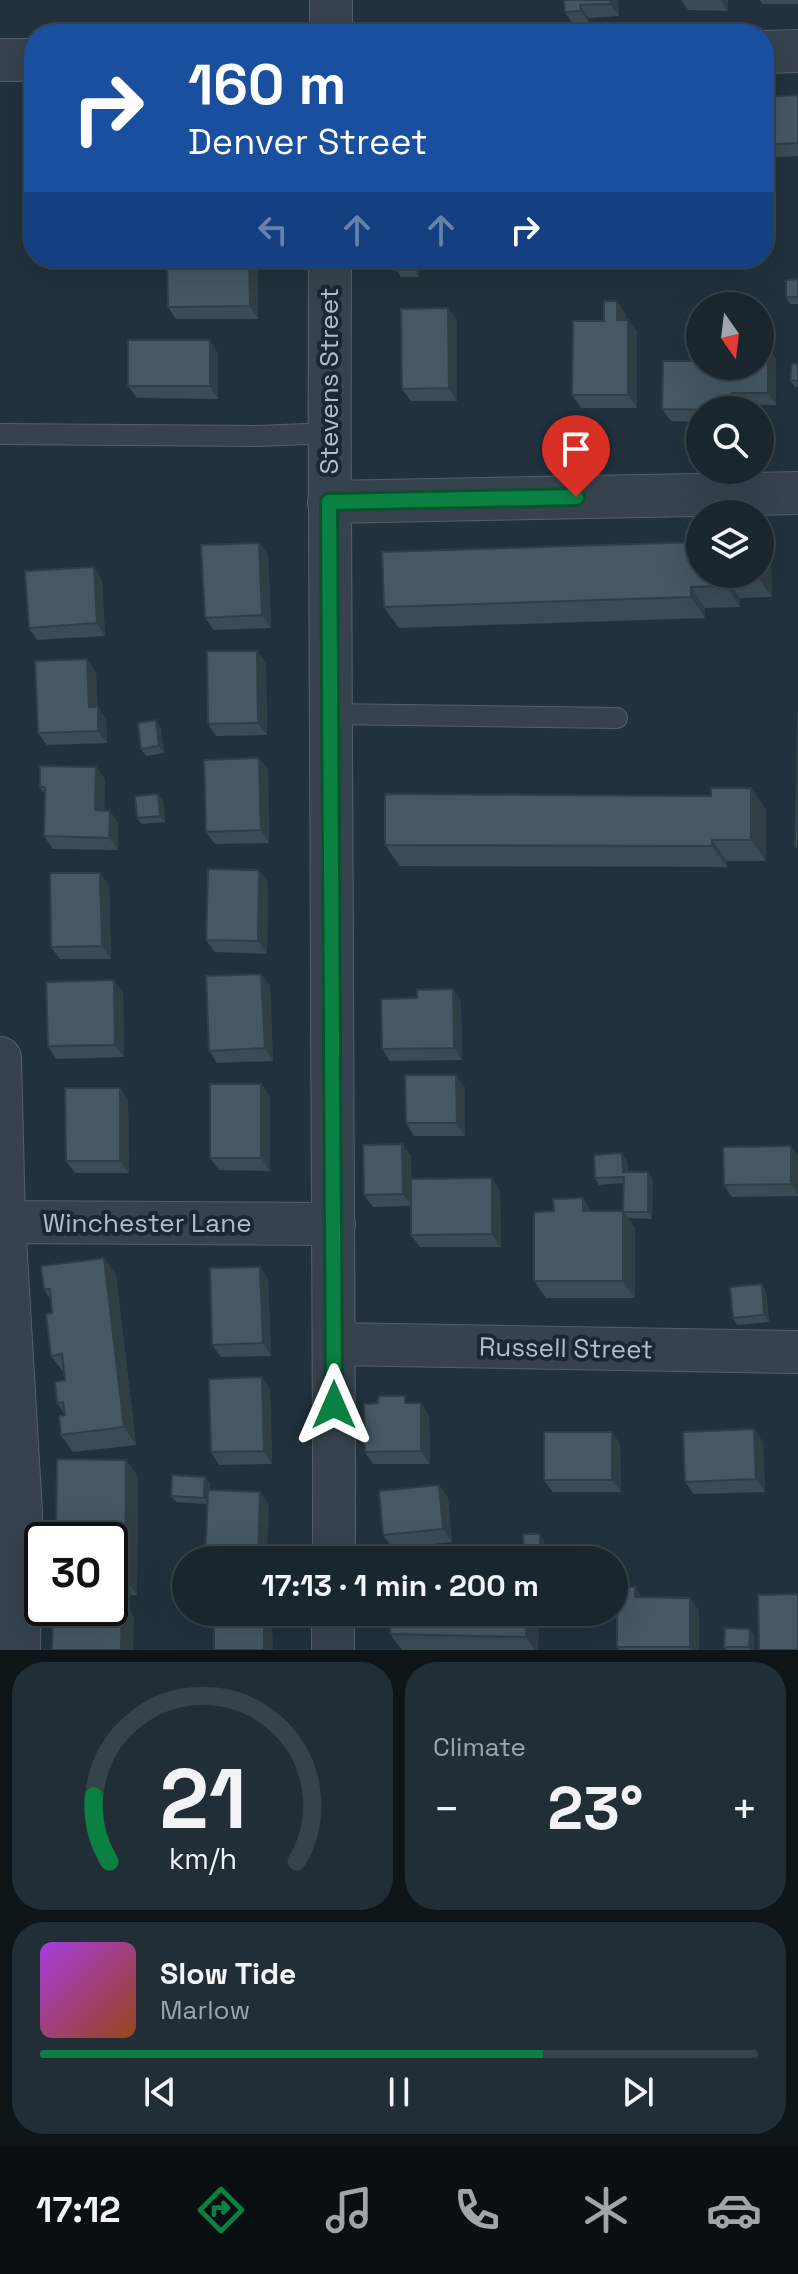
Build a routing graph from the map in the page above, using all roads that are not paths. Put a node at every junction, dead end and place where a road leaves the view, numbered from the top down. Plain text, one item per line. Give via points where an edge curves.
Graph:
1 (331, 0) edge
2 (331, 24) edge
3 (798, 51) edge
4 (774, 52) edge
5 (0, 60) edge
6 (24, 60) edge
7 (330, 268) edge
8 (329, 433) junction
9 (0, 434) edge
10 (798, 493) edge
11 (329, 502) junction
12 (330, 714) junction
13 (617, 718) dead end
14 (0, 1058) edge
15 (4, 1222) junction
16 (334, 1224) junction
17 (334, 1344) junction
18 (798, 1352) edge
19 (334, 1546) edge
20 (333, 1626) edge
21 (19, 1650) edge
22 (333, 1650) edge

1 - 2 street
3 - 4 street
5 - 6 street
7 - 8 street, Stevens Street
8 - 9 lane
8 - 11 street, Stevens Street
10 - 11 street
11 - 12 street, Stevens Street
12 - 13 lane
12 - 16 street, Stevens Street
14 - 15 street
15 - 16 street, Winchester Lane
15 - 21 street, Winchester Lane via 21,1513
16 - 17 street, Stevens Street
17 - 18 street, Russell Street
17 - 19 street, Stevens Street
20 - 22 street

